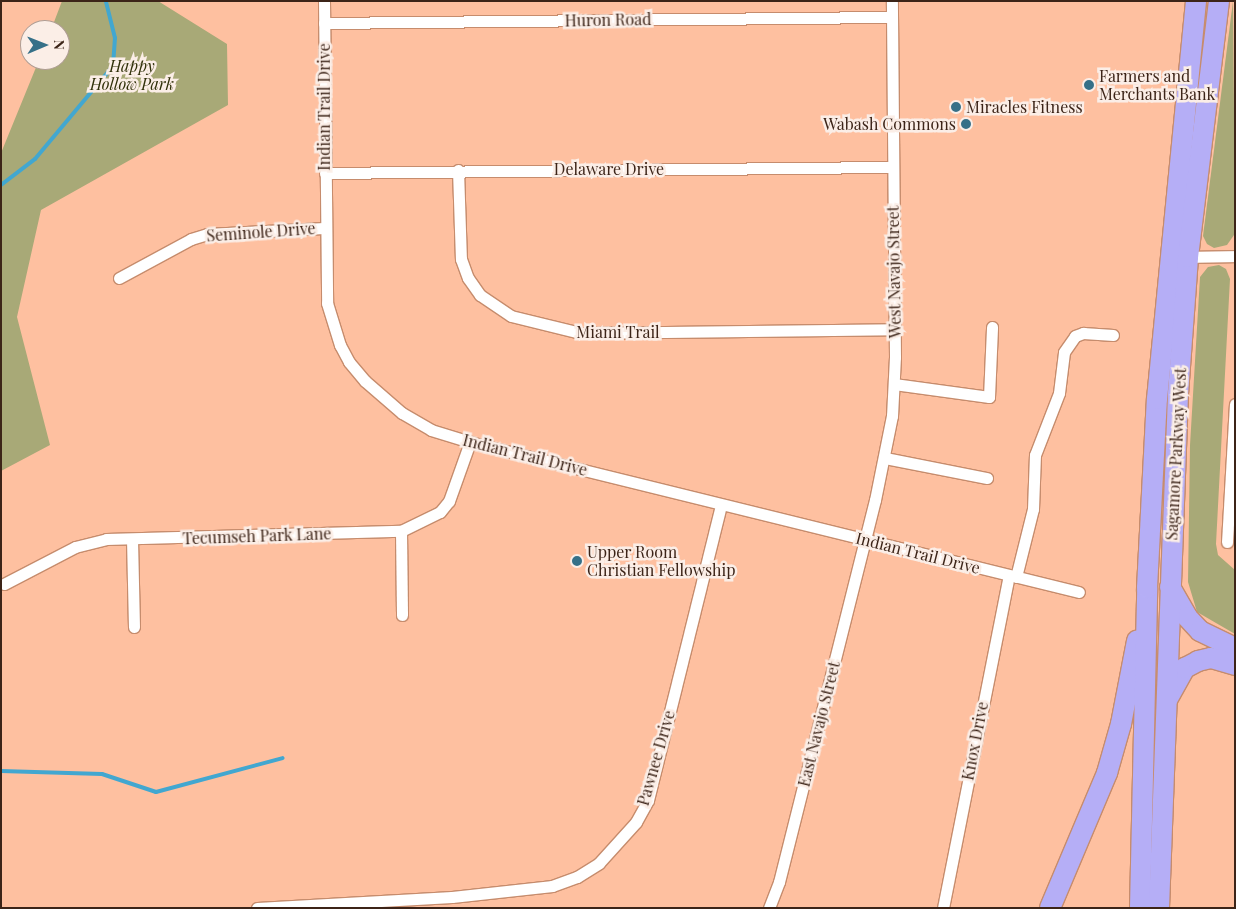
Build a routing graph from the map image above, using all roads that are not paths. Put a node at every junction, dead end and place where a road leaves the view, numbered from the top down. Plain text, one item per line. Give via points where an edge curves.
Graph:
1 (324, 1) edge
2 (892, 1) edge
3 (1196, 1) edge
4 (1219, 1) edge
5 (892, 17) junction
6 (324, 23) junction
7 (893, 167) junction
8 (458, 170) junction
9 (325, 173) junction
10 (324, 228) junction
11 (1235, 256) edge
12 (1188, 257) junction
13 (119, 278) dead end
14 (992, 327) dead end
15 (895, 329) junction
16 (1113, 335) dead end
17 (894, 384) junction
18 (1235, 404) edge
19 (470, 442) junction
20 (885, 458) junction
21 (987, 478) dead end
22 (721, 505) junction
23 (401, 531) junction
24 (132, 539) junction
25 (864, 540) junction
26 (1227, 542) dead end
27 (1013, 576) junction
28 (4, 584) dead end
29 (1170, 587) junction
30 (1147, 588) junction
31 (1079, 592) dead end
32 (402, 615) dead end
33 (134, 627) dead end
34 (1235, 648) edge
35 (1235, 665) edge
36 (1165, 704) junction
37 (452, 902) edge
38 (258, 908) edge
39 (770, 908) edge
40 (943, 908) edge
41 (1050, 908) edge
42 (1140, 908) edge
43 (1159, 908) edge

1 - 6 street, Indian Trail Drive
2 - 5 street, West Navajo Street
3 - 30 highway, Sagamore Parkway West via 1157,399
4 - 12 highway, Sagamore Parkway West
5 - 6 street, Huron Road
5 - 7 street, West Navajo Street
6 - 9 street, Indian Trail Drive
7 - 8 street, Delaware Drive
7 - 15 street, West Navajo Street
8 - 9 street, Delaware Drive
8 - 15 street, Miami Trail via 461,259 480,295 511,316 581,333
9 - 10 street, Indian Trail Drive
10 - 13 street, Seminole Drive via 207,234
10 - 19 street, Indian Trail Drive via 327,303 349,362 376,392 413,422
11 - 12 street
12 - 29 highway, Sagamore Parkway West via 1178,394
14 - 17 street via 989,397
15 - 17 street, West Navajo Street
16 - 27 street, Knox Drive via 1094,332 1075,336 1064,352 1059,393 1035,455 1033,509
17 - 20 street, West Navajo Street
18 - 26 street
19 - 22 street, Indian Trail Drive
19 - 23 street, Tecumseh Park Lane via 449,501 440,512
20 - 21 street
20 - 25 street, West Navajo Street
22 - 25 street, Indian Trail Drive
22 - 37 street, Pawnee Drive via 648,800 636,822 599,863 577,877 552,886
23 - 24 street, Tecumseh Park Lane
23 - 32 street
24 - 28 street, Tecumseh Park Lane via 106,540 75,547
24 - 33 street
25 - 27 street, Indian Trail Drive
25 - 39 street, East Navajo Street
27 - 31 street, Indian Trail Drive
27 - 40 street, Knox Drive
29 - 34 highway via 1187,617 1200,631
29 - 36 highway, Sagamore Parkway West
30 - 41 highway via 1121,724 1107,773
30 - 42 highway, Sagamore Parkway West
35 - 36 highway via 1211,658 1185,668
36 - 43 highway, Sagamore Parkway West
37 - 38 street, Pawnee Drive

